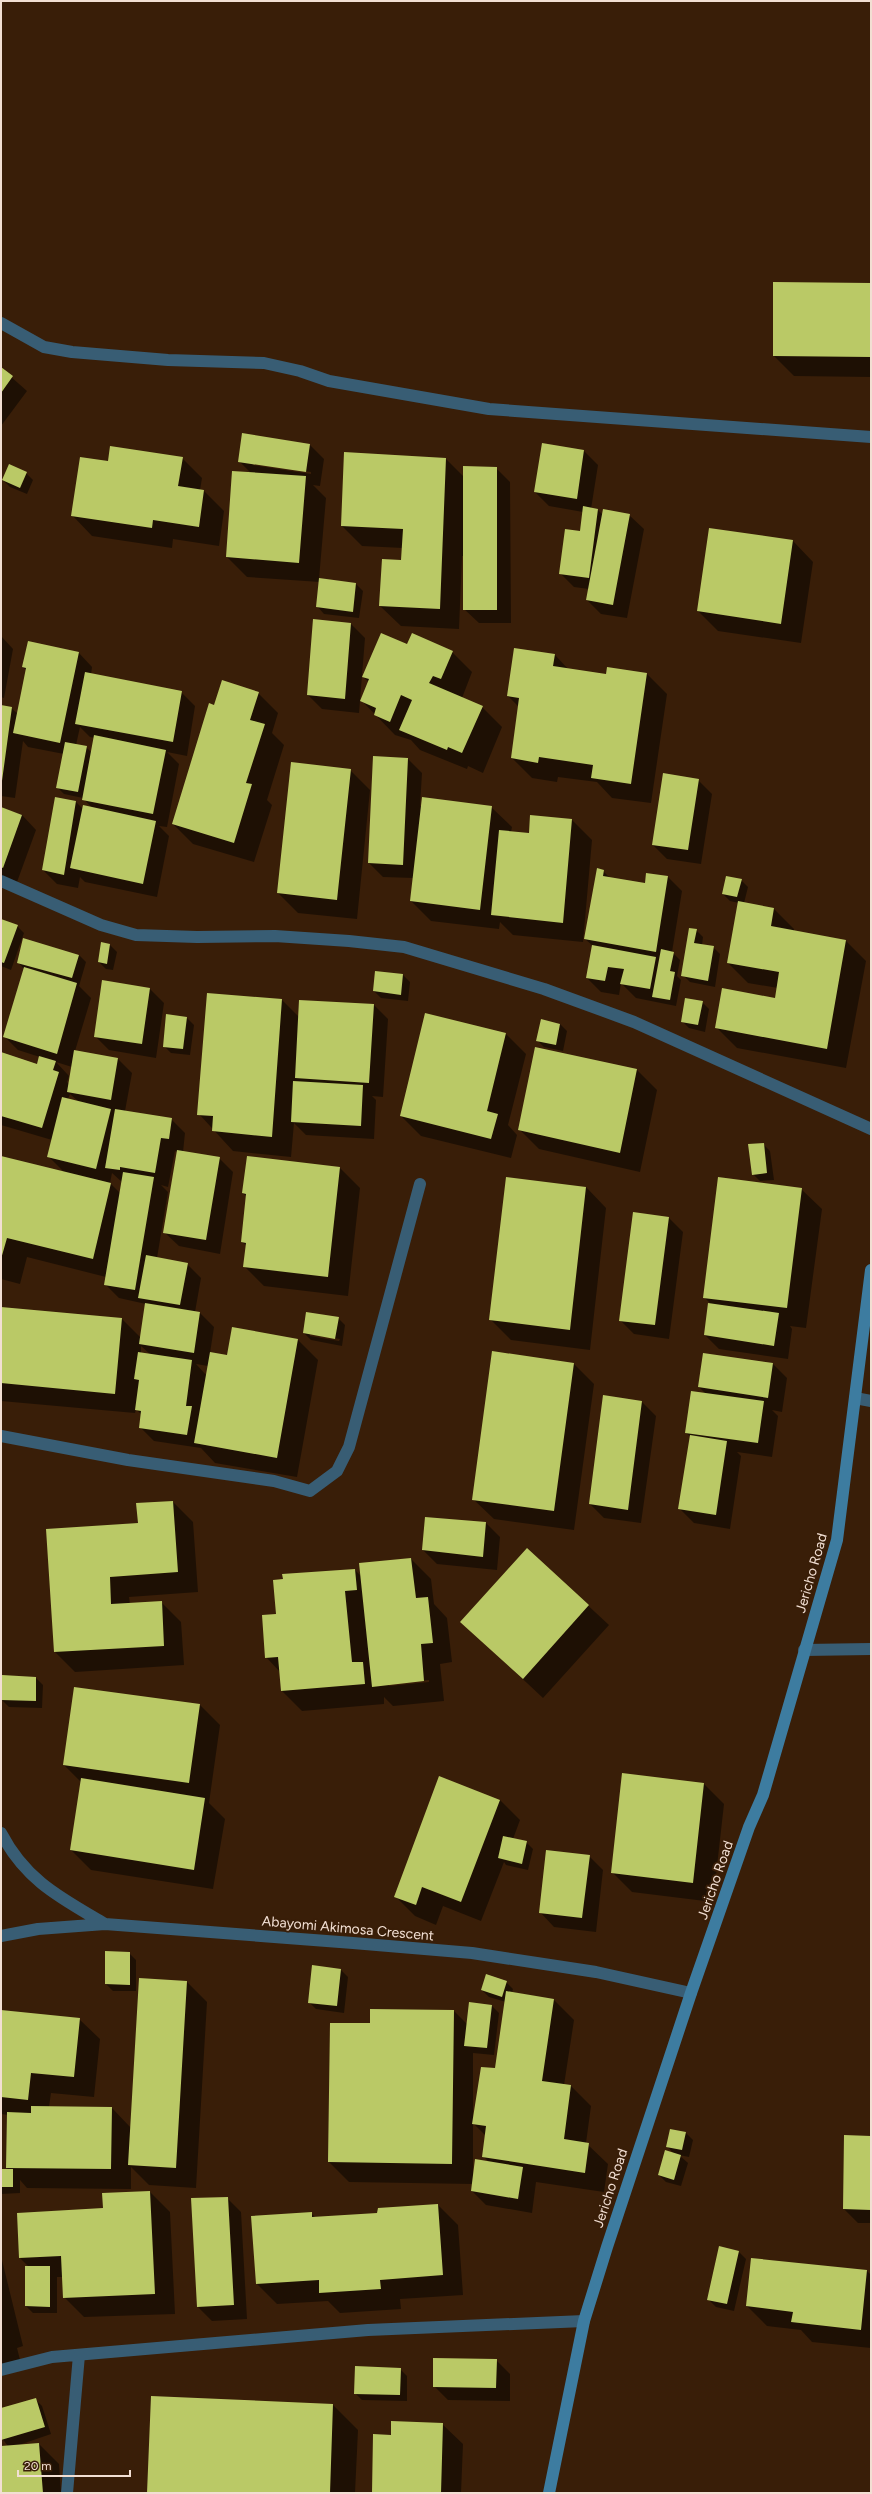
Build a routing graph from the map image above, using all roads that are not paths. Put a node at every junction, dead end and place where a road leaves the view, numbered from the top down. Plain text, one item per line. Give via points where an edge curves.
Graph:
1 (1, 323) edge
2 (871, 437) edge
3 (1, 881) edge
4 (871, 1129) edge
5 (420, 1184) dead end
6 (871, 1270) edge
7 (855, 1398) junction
8 (871, 1401) edge
9 (1, 1436) edge
10 (871, 1649) edge
11 (804, 1650) junction
12 (1, 1833) edge
13 (105, 1924) junction
14 (1, 1936) edge
15 (691, 1993) junction
16 (584, 2321) junction
17 (79, 2355) junction
18 (1, 2370) edge
19 (67, 2493) edge
20 (549, 2493) edge

1 - 2 street via 44,347 72,352 168,360 264,363 329,381 489,409
3 - 4 street via 102,925 136,935 275,936 404,947 544,989 634,1022
5 - 9 street via 349,1447 337,1471 310,1491 274,1481 128,1460
6 - 7 street, Jericho Road
7 - 8 street
7 - 11 street, Jericho Road via 837,1540
10 - 11 street
11 - 15 street, Jericho Road via 763,1795 749,1827
12 - 13 street via 10,1851 45,1888
13 - 14 street, Abayomi Akimosa Crescent
13 - 15 street, Abayomi Akimosa Crescent via 472,1953 596,1972
15 - 16 street, Jericho Road via 634,2161
16 - 17 street via 368,2330
16 - 20 street, Jericho Road
17 - 18 street via 52,2357
17 - 19 street

